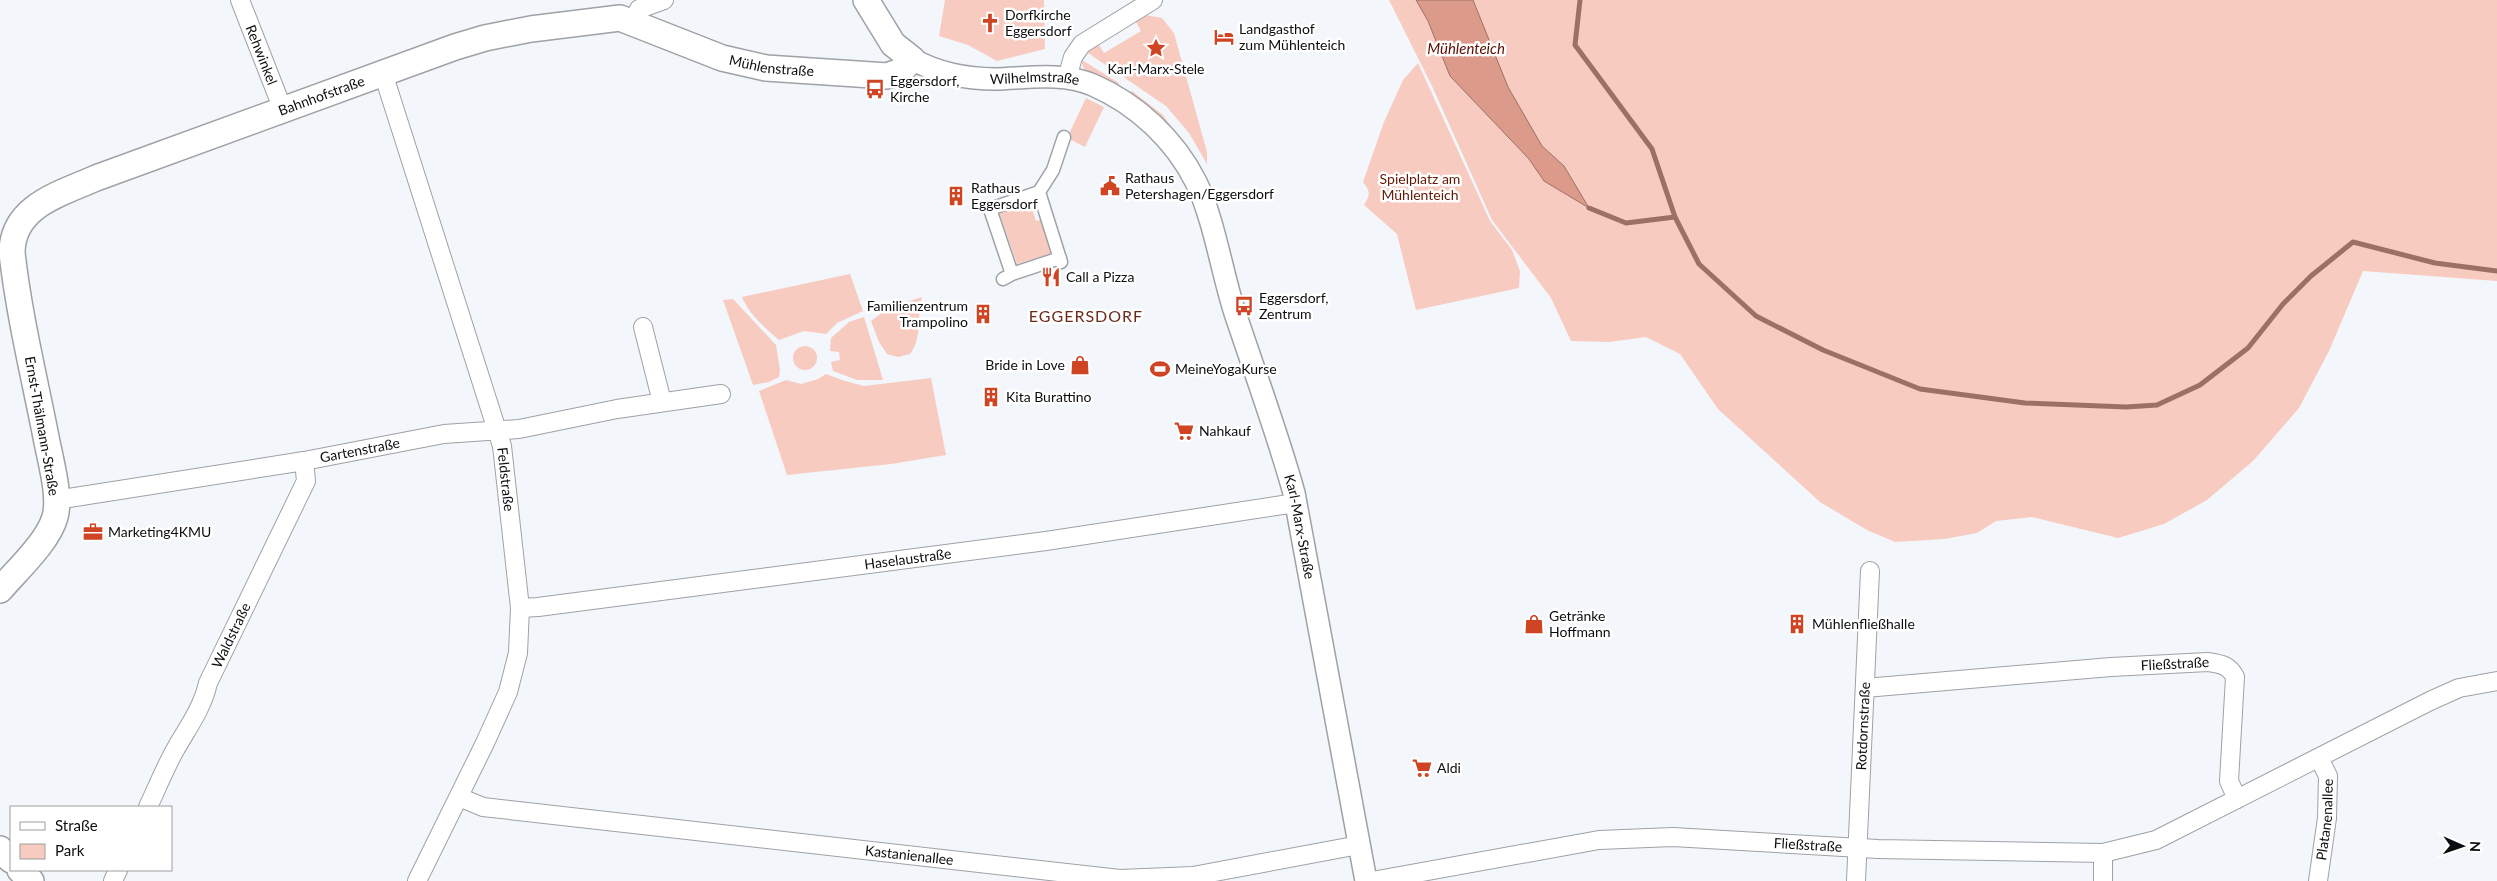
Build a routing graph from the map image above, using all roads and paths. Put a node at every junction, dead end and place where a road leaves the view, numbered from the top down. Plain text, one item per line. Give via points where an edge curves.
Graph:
1 (240, 0) edge
2 (664, 0) edge
3 (866, 0) edge
4 (1153, 0) edge
5 (633, 22) junction
6 (912, 60) junction
7 (383, 73) junction
8 (1067, 78) junction
9 (283, 110) junction
10 (1064, 137) dead end
11 (1196, 182) joint
12 (1039, 192) junction
13 (6, 244) edge
14 (643, 327) dead end
15 (721, 394) dead end
16 (662, 402) junction
17 (497, 430) junction
18 (304, 461) junction
19 (56, 500) junction
20 (1296, 504) junction
21 (1870, 571) dead end
22 (0, 590) edge
23 (520, 608) junction
24 (2497, 681) edge
25 (1865, 688) junction
26 (2319, 758) junction
27 (458, 797) junction
28 (2238, 799) junction
29 (148, 806) edge
30 (1360, 845) junction
31 (1857, 847) junction
32 (0, 849) edge
33 (2103, 853) junction
34 (10, 859) edge
35 (21, 871) edge
36 (31, 881) edge
37 (417, 881) edge
38 (1366, 881) edge
39 (1372, 881) edge
40 (1856, 881) edge
41 (2103, 881) edge
42 (2318, 881) edge

1 - 9 street, Rehwinkel
2 - 5 street via 639,9
3 - 6 main road, Wilhelmstraße via 893,44
4 - 8 street via 1082,44 1072,57
5 - 6 main road, Mühlenstraße via 722,58 766,68 887,76 901,71
5 - 7 main road, Bahnhofstraße via 620,18 592,20 485,38
6 - 8 street, Wilhelmstraße via 940,72 971,77
7 - 9 main road, Bahnhofstraße
7 - 17 street, Feldstraße
8 - 11 street, Wilhelmstraße via 1092,85 1142,116 1170,143
9 - 13 main road, Bahnhofstraße via 96,178 43,201 29,211
10 - 12 street via 1053,170
11 - 20 street, Karl-Marx-Straße via 1235,312 1276,430
12 - 12 street via 985,206 1007,276 1060,260
13 - 19 main road, Ernst-Thälmann-Straße
14 - 16 street
15 - 16 street, Gartenstraße
16 - 17 street, Gartenstraße via 519,429
17 - 18 street, Gartenstraße via 444,434
17 - 23 street, Feldstraße via 507,481
18 - 19 street, Gartenstraße
18 - 29 street, Waldstraße via 306,480 208,683 200,709
19 - 22 main road, Ernst-Thälmann-Straße via 52,526
20 - 23 street, Haselaustraße via 1046,541
20 - 30 street, Karl-Marx-Straße
21 - 25 street, Rotdornstraße
23 - 27 street, Feldstraße via 514,672 486,743
24 - 26 street, Fließstraße via 2458,688
25 - 28 street, Fließstraße via 2110,667 2208,662 2223,665 2230,668 2235,677 2229,780
25 - 31 street, Rotdornstraße
26 - 28 street, Fließstraße
26 - 42 street, Platanenallee via 2328,776 2327,818
27 - 30 street, Kastanienallee via 483,807 1120,879 1192,876
27 - 37 street, Feldstraße
28 - 33 street, Fließstraße via 2156,840
30 - 38 street, Karl-Marx-Straße
31 - 33 street, Fließstraße
31 - 39 street, Fließstraße via 1673,837 1599,840
31 - 40 street, Rotdornstraße
32 - 34 main road
33 - 41 street
35 - 36 main road

